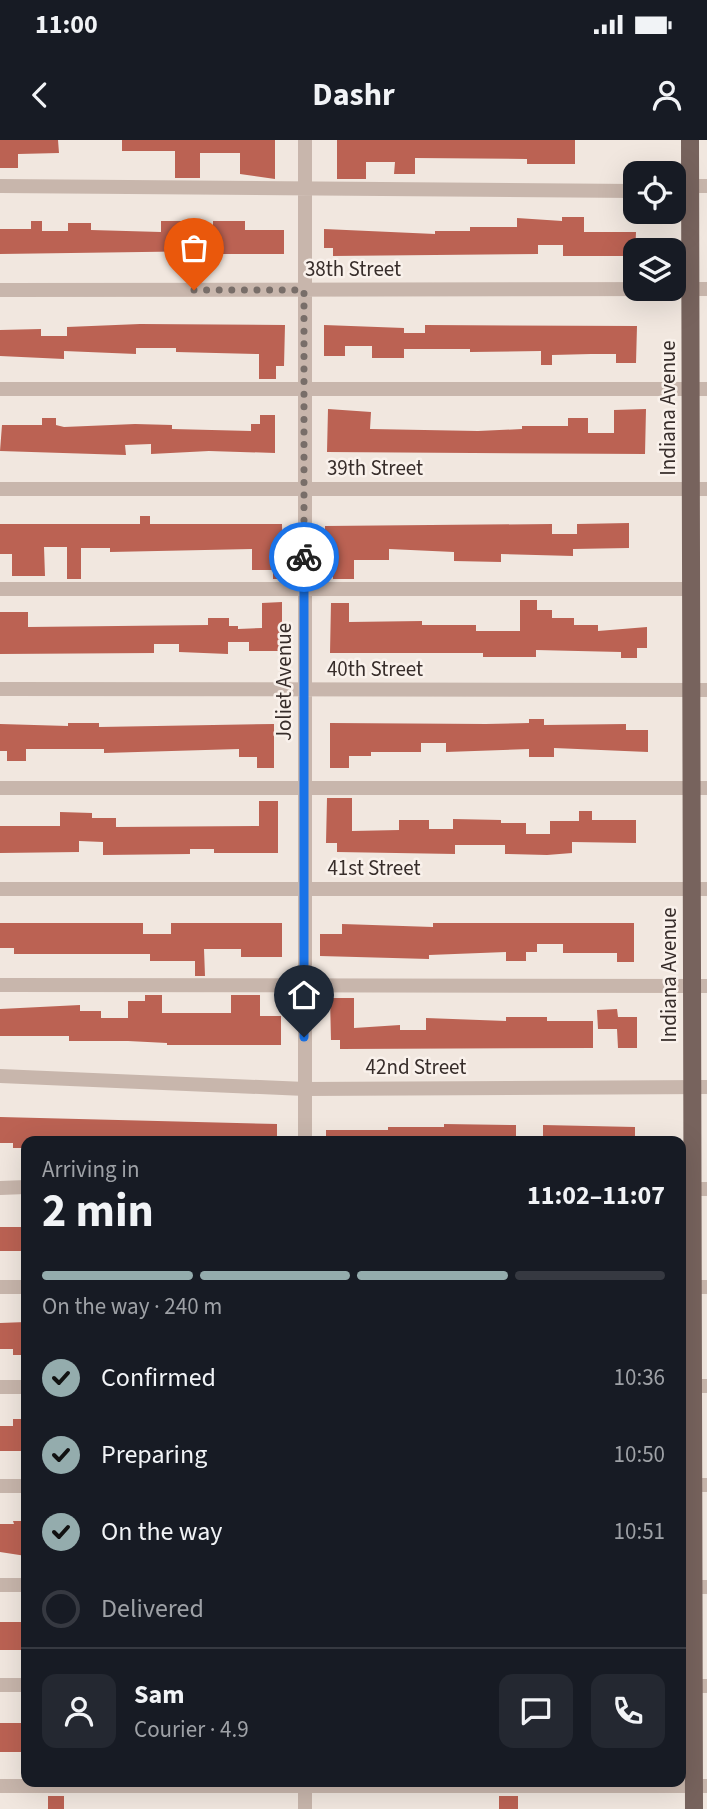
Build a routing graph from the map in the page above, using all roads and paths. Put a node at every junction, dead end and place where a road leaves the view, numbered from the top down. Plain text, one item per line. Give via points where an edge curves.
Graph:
1 (304, 140) edge
2 (690, 140) edge
3 (0, 186) edge
4 (690, 189) edge
5 (304, 190) junction
6 (623, 191) edge
7 (699, 289) edge
8 (0, 290) edge
9 (304, 290) junction
10 (0, 389) edge
11 (699, 389) edge
12 (304, 390) junction
13 (0, 489) edge
14 (304, 489) junction
15 (699, 489) edge
16 (0, 589) edge
17 (304, 589) junction
18 (691, 589) junction
19 (0, 689) edge
20 (304, 690) junction
21 (699, 690) edge
22 (0, 788) edge
23 (699, 788) edge
24 (304, 789) junction
25 (0, 889) edge
26 (304, 889) junction
27 (699, 889) edge
28 (0, 985) edge
29 (304, 986) junction
30 (700, 986) edge
31 (0, 1076) edge
32 (700, 1087) edge
33 (304, 1089) junction
34 (304, 1136) edge
35 (0, 1188) edge
36 (21, 1188) edge
37 (693, 1189) edge
38 (0, 1287) edge
39 (21, 1287) edge
40 (694, 1287) edge
41 (694, 1386) edge
42 (0, 1387) edge
43 (21, 1387) edge
44 (694, 1485) edge
45 (0, 1486) edge
46 (21, 1486) edge
47 (0, 1585) edge
48 (21, 1585) edge
49 (694, 1587) edge
50 (0, 1685) edge
51 (21, 1685) edge
52 (694, 1686) edge
53 (0, 1786) edge
54 (21, 1786) edge
55 (701, 1786) edge
56 (304, 1787) edge
57 (304, 1809) edge
58 (694, 1809) edge

1 - 5 street, Joliet Avenue
2 - 4 main road, Indiana Avenue
3 - 5 street
4 - 7 main road, Indiana Avenue
5 - 6 street
5 - 9 street, Joliet Avenue
7 - 9 street, 38th Street
7 - 11 main road, Indiana Avenue
8 - 9 street, 38th Street
9 - 12 street, Joliet Avenue
10 - 12 street
11 - 12 street
11 - 15 main road, Indiana Avenue
12 - 14 street, Joliet Avenue
13 - 14 street, 39th Street
14 - 15 street, 39th Street
14 - 17 street, Joliet Avenue
15 - 18 main road, Indiana Avenue
16 - 17 street
17 - 18 street
17 - 20 street, Joliet Avenue
18 - 21 main road, Indiana Avenue
19 - 20 street, 40th Street
20 - 21 street, 40th Street
20 - 24 street, Joliet Avenue
21 - 23 main road, Indiana Avenue
22 - 24 street
23 - 24 street
23 - 27 main road, Indiana Avenue
24 - 26 street, Joliet Avenue
25 - 26 street, 41st Street
26 - 27 street, 41st Street
26 - 29 street, Joliet Avenue
27 - 30 main road, Indiana Avenue
28 - 29 street
29 - 30 street
29 - 33 street, Joliet Avenue
30 - 32 main road, Indiana Avenue
31 - 33 street, 42nd Street
32 - 33 street, 42nd Street
32 - 37 main road, Indiana Avenue
33 - 34 street, Joliet Avenue
35 - 36 street
37 - 40 main road, Indiana Avenue
38 - 39 street
40 - 41 main road, Indiana Avenue
41 - 44 main road, Indiana Avenue
42 - 43 street
44 - 49 main road, Indiana Avenue
45 - 46 street
47 - 48 street
49 - 52 main road, Indiana Avenue
50 - 51 street
52 - 55 main road, Indiana Avenue
53 - 54 street
55 - 58 main road, Indiana Avenue
56 - 57 street

